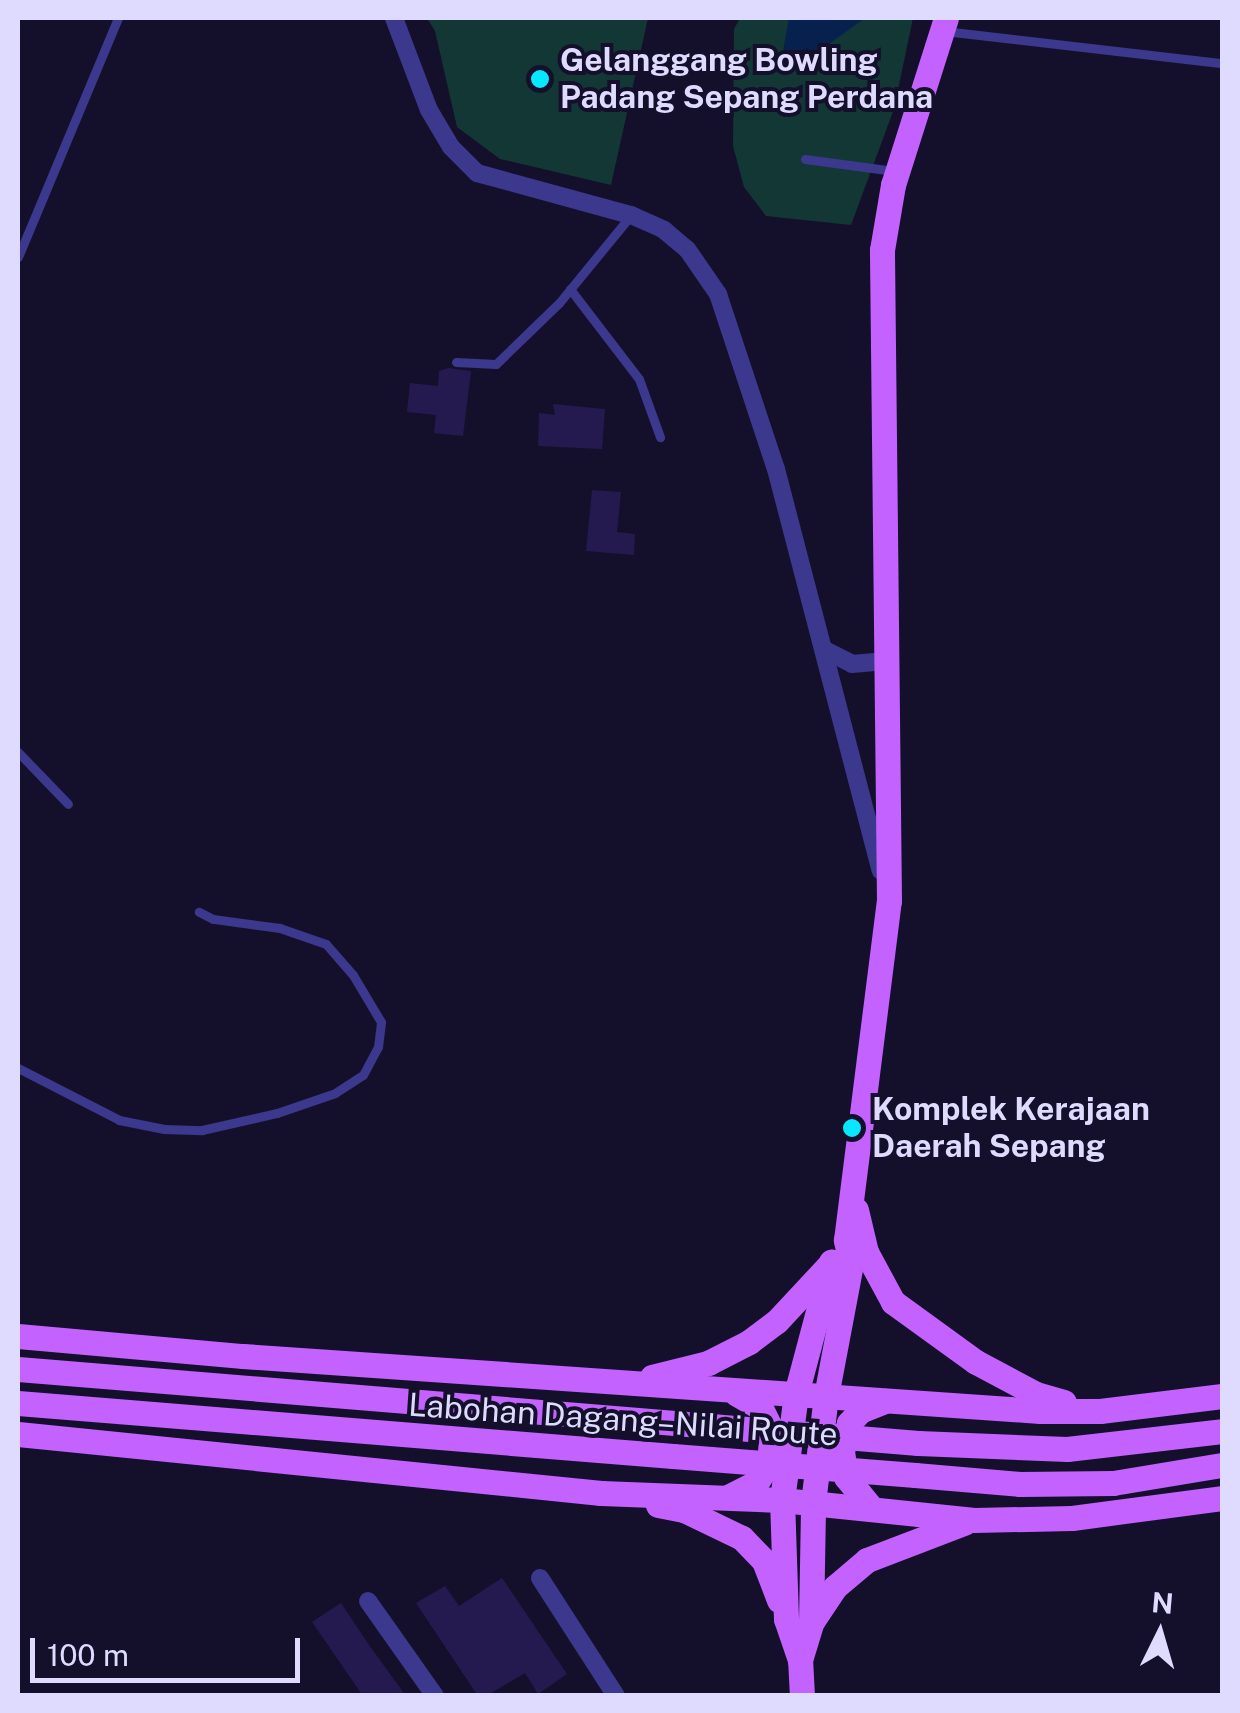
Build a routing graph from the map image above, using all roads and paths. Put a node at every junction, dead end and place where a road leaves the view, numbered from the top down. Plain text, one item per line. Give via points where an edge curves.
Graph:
1 (118, 18) edge
2 (394, 18) edge
3 (944, 24) edge
4 (1222, 63) edge
5 (805, 159) dead end
6 (897, 171) junction
7 (631, 215) junction
8 (18, 257) edge
9 (570, 290) junction
10 (456, 362) dead end
11 (660, 438) dead end
12 (825, 650) junction
13 (886, 661) junction
14 (18, 752) edge
15 (68, 804) dead end
16 (889, 901) junction
17 (199, 912) dead end
18 (18, 1068) edge
19 (853, 1195) junction
20 (838, 1251) junction
21 (18, 1336) edge
22 (18, 1370) edge
23 (607, 1380) junction
24 (733, 1392) junction
25 (796, 1394) junction
26 (826, 1396) junction
27 (1222, 1396) edge
28 (886, 1400) junction
29 (18, 1403) edge
30 (1100, 1412) junction
31 (1222, 1432) edge
32 (18, 1434) edge
33 (1222, 1465) edge
34 (601, 1492) junction
35 (727, 1498) junction
36 (1222, 1498) edge
37 (782, 1500) junction
38 (813, 1503) junction
39 (872, 1509) junction
40 (974, 1520) junction
41 (540, 1578) dead end
42 (368, 1601) dead end
43 (799, 1621) junction
44 (435, 1696) edge
45 (616, 1696) edge
46 (802, 1696) edge

1 - 8 lane
2 - 7 street via 430,110 451,147 477,173
3 - 4 lane
3 - 6 main road
5 - 6 lane
6 - 13 main road via 882,250
7 - 9 lane
7 - 12 street via 688,249 718,294
9 - 10 lane via 496,364
9 - 11 lane via 639,379
12 - 13 street via 852,664
12 - 16 street
13 - 16 main road
14 - 15 lane
16 - 19 main road
17 - 18 lane via 326,944 381,1022 378,1047 363,1075 292,1108 202,1130 119,1120
19 - 20 main road
19 - 30 main road via 866,1252 893,1302 1021,1386
20 - 23 main road via 777,1321 749,1342 661,1377
20 - 25 main road
20 - 26 main road via 851,1264
21 - 23 main road
22 - 31 main road, Labohan Dagang–Nilai Route, bridge via 918,1443 1067,1449
23 - 24 main road
24 - 25 main road
24 - 35 main road via 761,1408 772,1431 770,1463 756,1483
25 - 26 main road
25 - 37 main road
26 - 28 main road
26 - 38 main road
27 - 30 main road
28 - 30 main road
28 - 39 main road via 848,1423 842,1451 846,1478
29 - 33 main road, Labohan Dagang–Nilai Route, bridge via 1020,1484 1113,1482
32 - 34 main road
34 - 35 main road
34 - 43 main road via 684,1510 742,1538 764,1560
35 - 37 main road
36 - 40 main road via 1072,1518
37 - 38 main road
37 - 43 main road
38 - 39 main road
38 - 43 main road
39 - 40 main road
40 - 43 main road via 867,1560
41 - 45 street
42 - 44 street
43 - 46 main road

